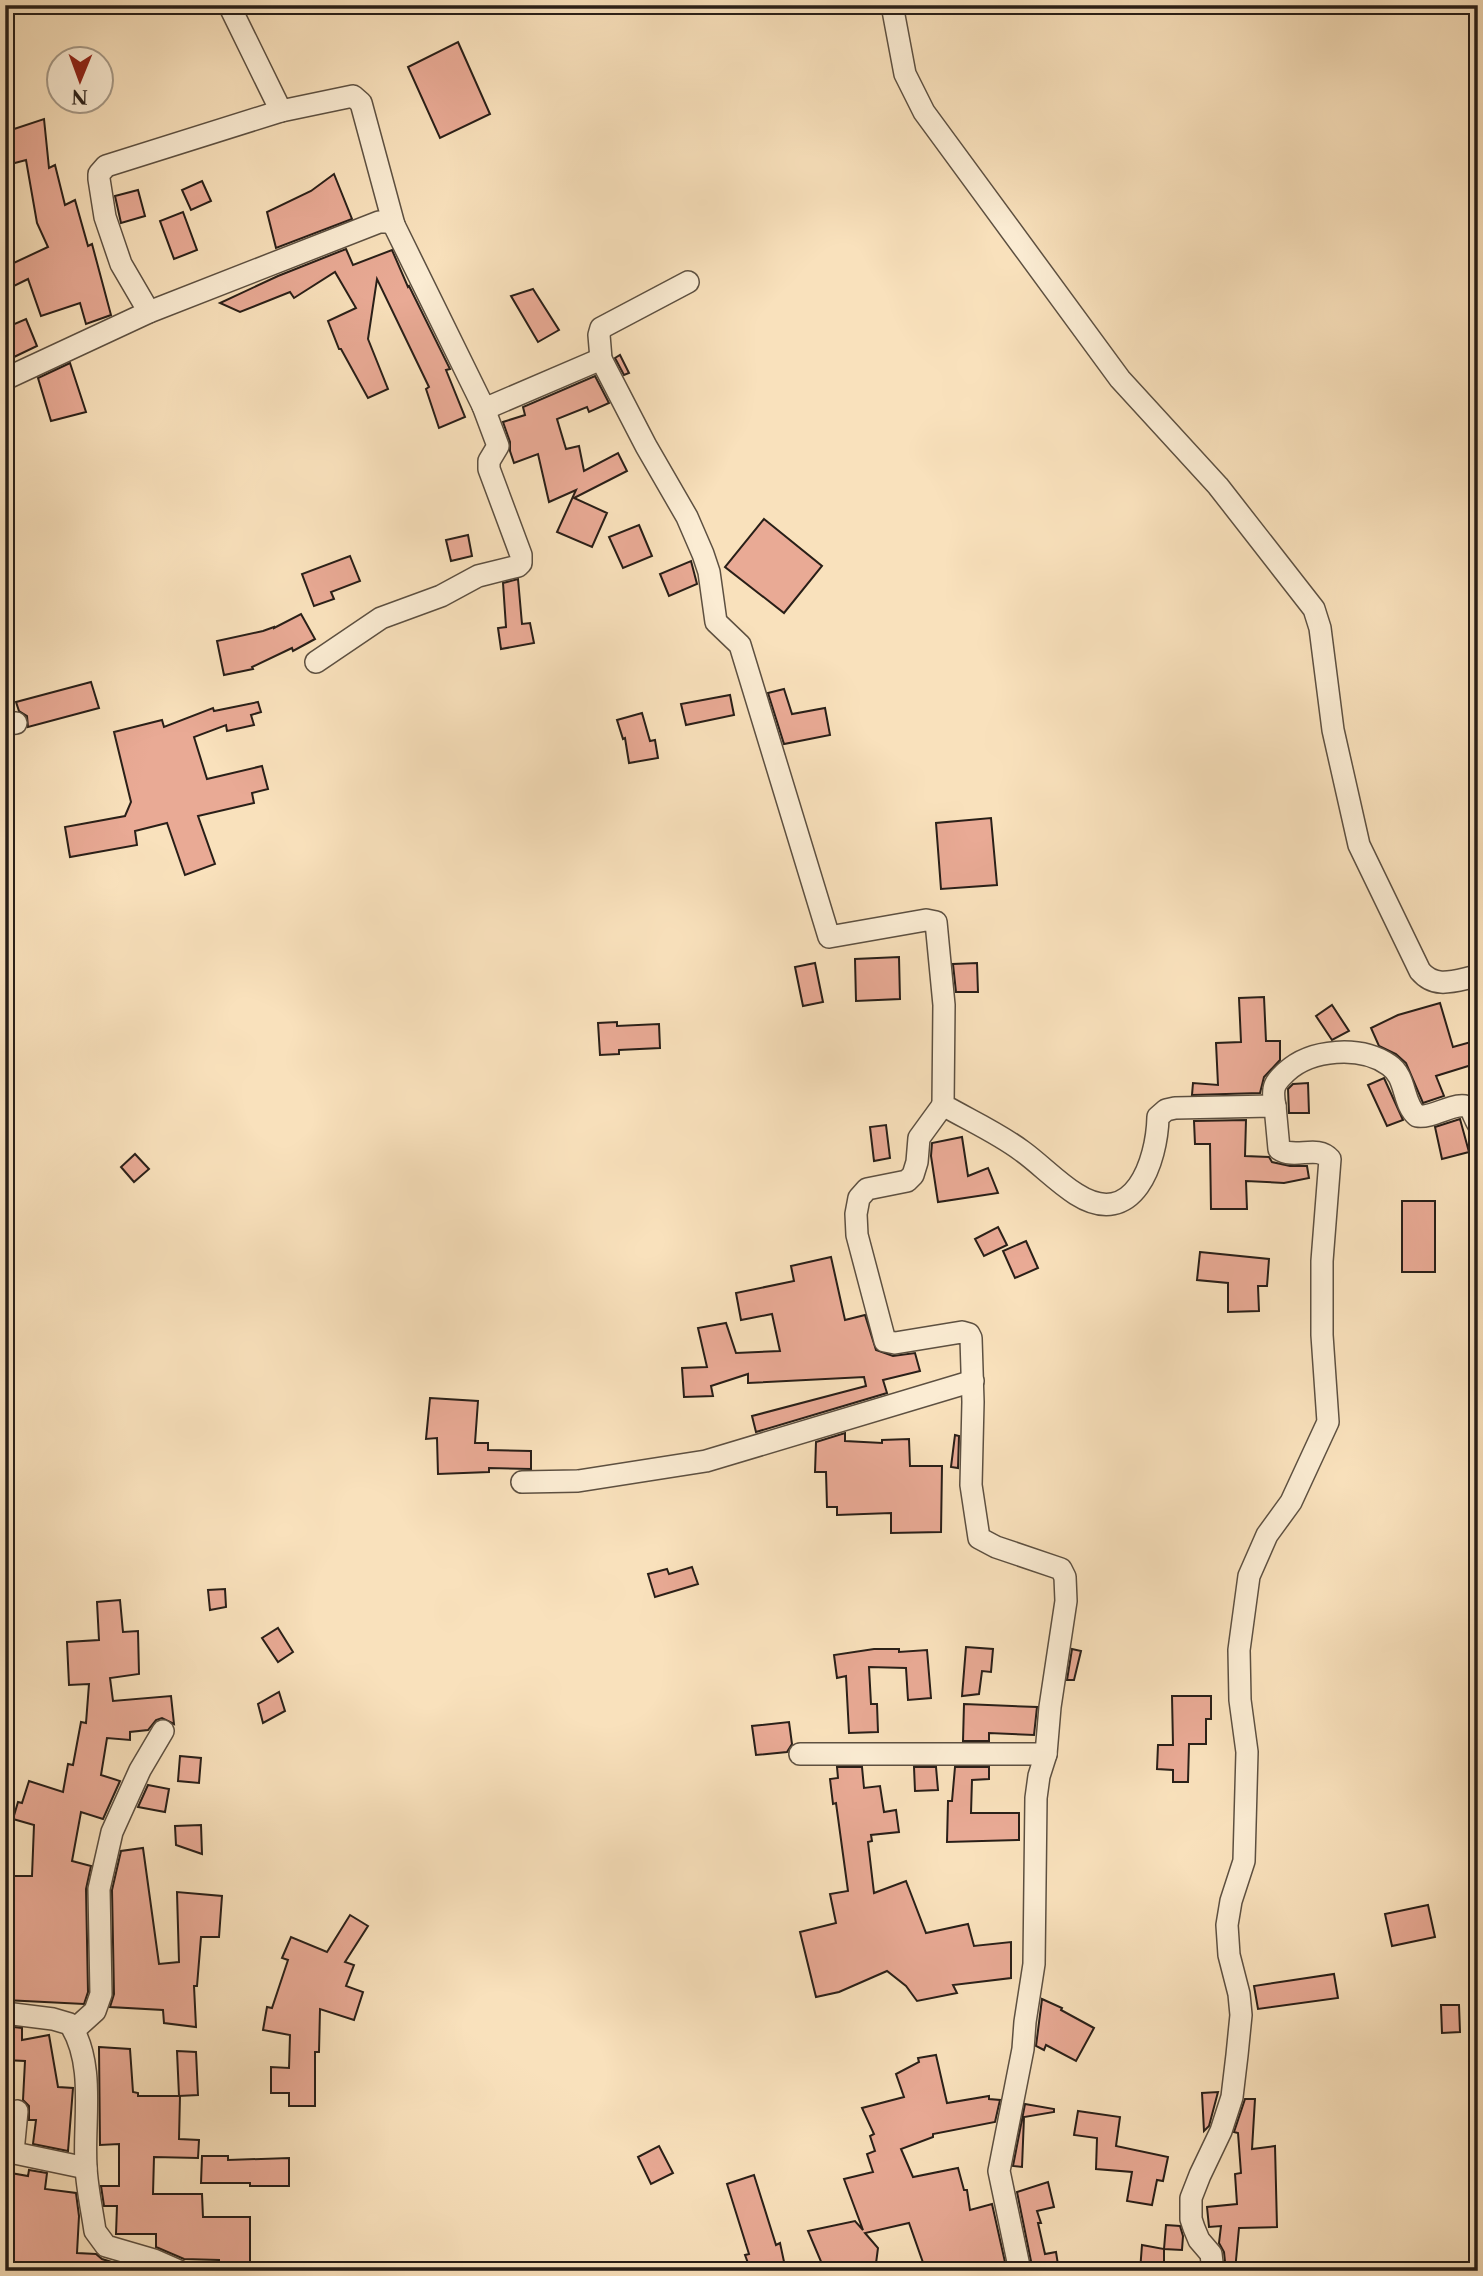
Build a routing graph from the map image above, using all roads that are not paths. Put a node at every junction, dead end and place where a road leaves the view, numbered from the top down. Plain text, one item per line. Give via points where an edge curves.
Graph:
1 (229, 5) edge
2 (892, 5) edge
3 (281, 111) junction
4 (394, 225) junction
5 (688, 282) dead end
6 (149, 312) junction
7 (601, 359) junction
8 (5, 379) edge
9 (482, 406) junction
10 (316, 662) dead end
11 (1478, 976) edge
12 (943, 1105) junction
13 (1275, 1106) junction
14 (1478, 1124) edge
15 (972, 1381) junction
16 (522, 1482) dead end
17 (163, 1731) dead end
18 (800, 1754) dead end
19 (1046, 1754) junction
20 (5, 2013) edge
21 (74, 2030) junction
22 (18, 2111) dead end
23 (9, 2151) edge
24 (86, 2168) junction
25 (179, 2271) edge
26 (1020, 2271) edge
27 (1213, 2271) edge

1 - 3 street
2 - 11 street via 905,74 924,112 1120,379 1218,486 1309,600 1320,628 1332,730 1345,791 1365,860 1425,977 1442,984
3 - 4 street via 346,96 358,99
3 - 6 street via 102,169 99,179 107,224 121,264
4 - 6 street via 379,222
4 - 9 street
5 - 7 street via 601,328
6 - 8 street
7 - 9 street via 489,407
7 - 12 street via 687,517 709,572 716,622 740,645 829,937 936,922 944,1005
9 - 10 street via 498,446 489,469 521,563 478,576 373,622
12 - 13 street via 1020,1149 1076,1194 1107,1204 1126,1199 1146,1177 1158,1141 1158,1117 1166,1110
12 - 15 street via 919,1138 913,1175 907,1181 867,1189 859,1198 855,1224 886,1341 966,1332 971,1338
13 - 14 street via 1274,1088 1293,1065 1319,1055 1354,1053 1380,1059 1397,1071 1418,1116 1465,1106
13 - 27 street via 1279,1149 1290,1154 1321,1152 1330,1159 1322,1261 1328,1422 1291,1502 1256,1557 1243,1615 1239,1682 1247,1752 1244,1861 1227,1925 1229,1955 1240,1994 1238,2042 1232,2097 1191,2198 1191,2219 1211,2254
15 - 16 street via 706,1461 578,1481
15 - 19 street via 971,1485 979,1538 1061,1569 1065,1577 1066,1601
17 - 21 street via 112,1832 99,1889 100,1994 94,2011
18 - 19 street
19 - 26 street via 1036,1798 1034,1964 999,2171
20 - 21 street via 53,2019
21 - 24 street via 94,2111
22 - 23 street
23 - 24 street
24 - 25 street via 99,2239 106,2246

